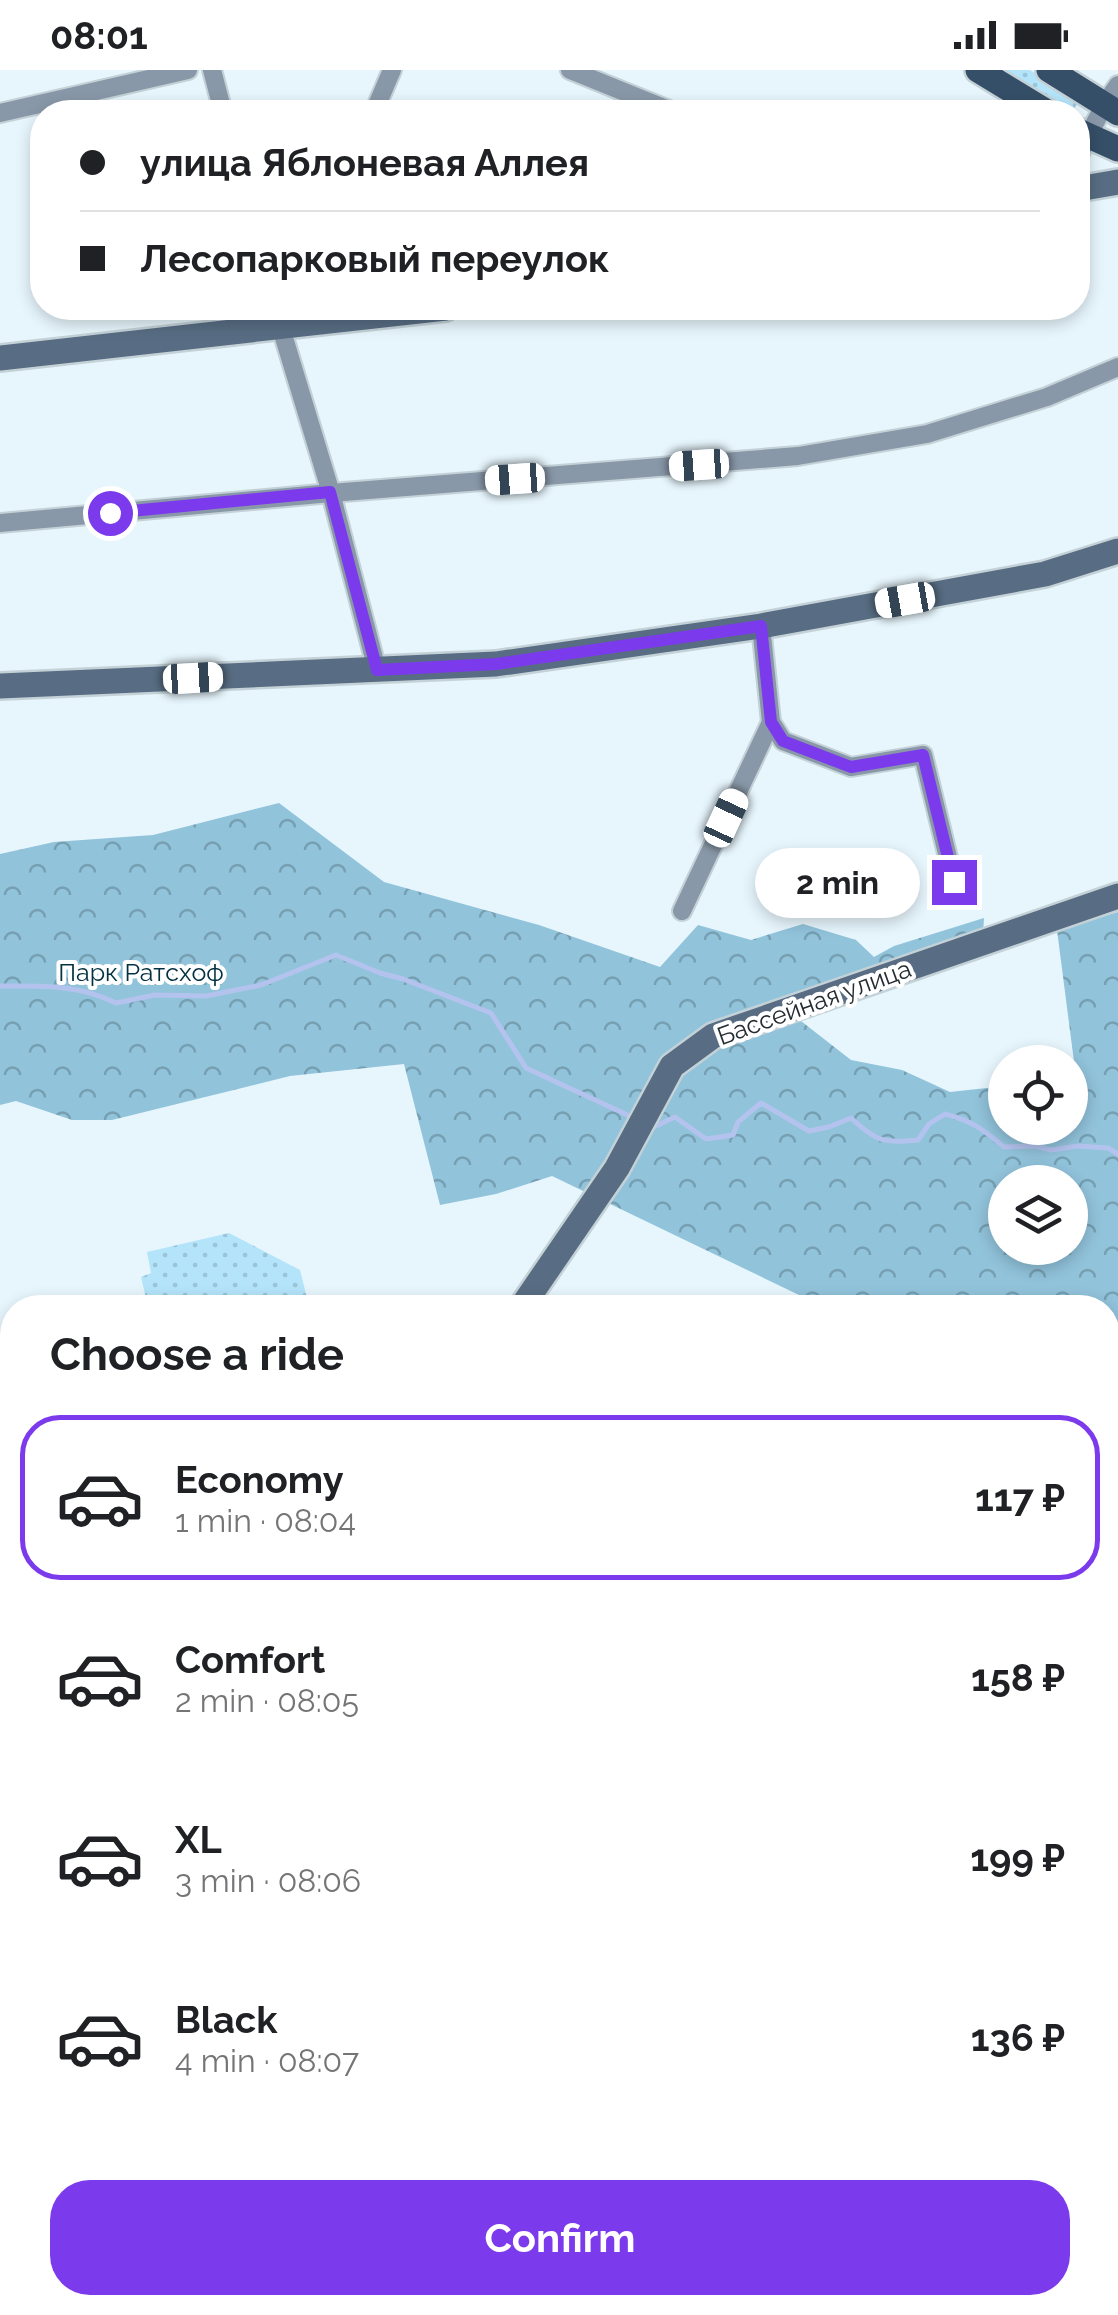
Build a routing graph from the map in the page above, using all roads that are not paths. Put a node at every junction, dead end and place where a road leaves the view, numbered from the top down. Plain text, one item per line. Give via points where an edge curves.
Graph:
1 (188, 70) edge
2 (212, 70) edge
3 (392, 70) edge
4 (570, 70) edge
5 (978, 70) edge
6 (1048, 70) edge
7 (57, 100) edge
8 (220, 100) edge
9 (379, 100) edge
10 (644, 100) edge
11 (1028, 100) edge
12 (1113, 101) edge
13 (30, 106) edge
14 (0, 113) edge
15 (1090, 131) edge
16 (1090, 143) edge
17 (1118, 149) edge
18 (1118, 182) edge
19 (1090, 187) edge
20 (243, 320) edge
21 (283, 320) edge
22 (0, 358) edge
23 (1118, 367) edge
24 (330, 492) junction
25 (0, 524) edge
26 (1118, 551) edge
27 (761, 626) junction
28 (377, 670) junction
29 (0, 686) edge
30 (771, 722) junction
31 (954, 882) dead end
32 (1118, 896) edge
33 (682, 911) dead end
34 (530, 1295) edge

1 - 7 street
2 - 8 street
3 - 9 street
4 - 10 street
5 - 11 main road
6 - 12 main road
12 - 15 street
13 - 14 street
16 - 17 main road
18 - 19 street
20 - 22 street
21 - 24 street
23 - 24 street via 1047,398 927,434 798,456
24 - 25 street
24 - 28 street
26 - 27 street via 1045,574
27 - 28 street via 496,664
27 - 30 street
28 - 29 street
30 - 31 street via 783,741 851,767 923,755
30 - 33 street
32 - 34 street, Бассейная улица via 713,1036 672,1066 617,1168

